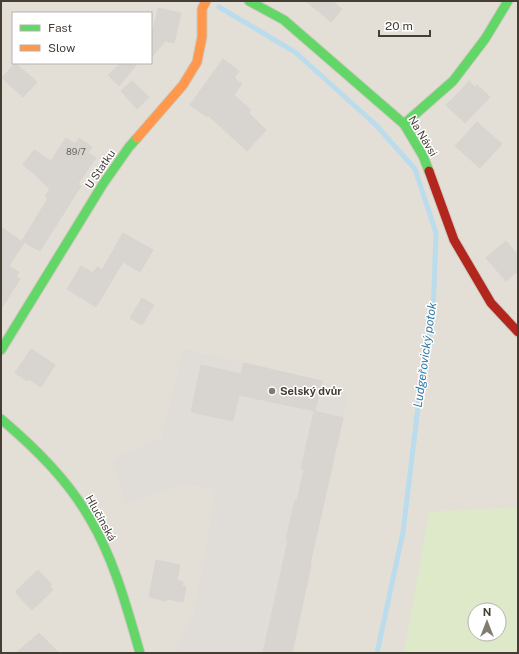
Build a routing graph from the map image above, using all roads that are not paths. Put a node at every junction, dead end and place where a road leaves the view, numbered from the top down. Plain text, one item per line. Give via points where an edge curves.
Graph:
1 (206, 1) edge
2 (249, 1) edge
3 (508, 1) edge
4 (404, 124) junction
5 (518, 332) edge
6 (1, 350) edge
7 (1, 419) edge
8 (140, 653) edge

1 - 6 street, U Statku via 202,9 202,37 197,62 183,85 129,147 103,184
2 - 4 street, Na Návsi via 284,20
3 - 4 street via 485,39 453,81
4 - 5 street, Na Návsi via 423,156 454,240 491,303
7 - 8 street, Hlučínská via 46,460 93,523 124,598

